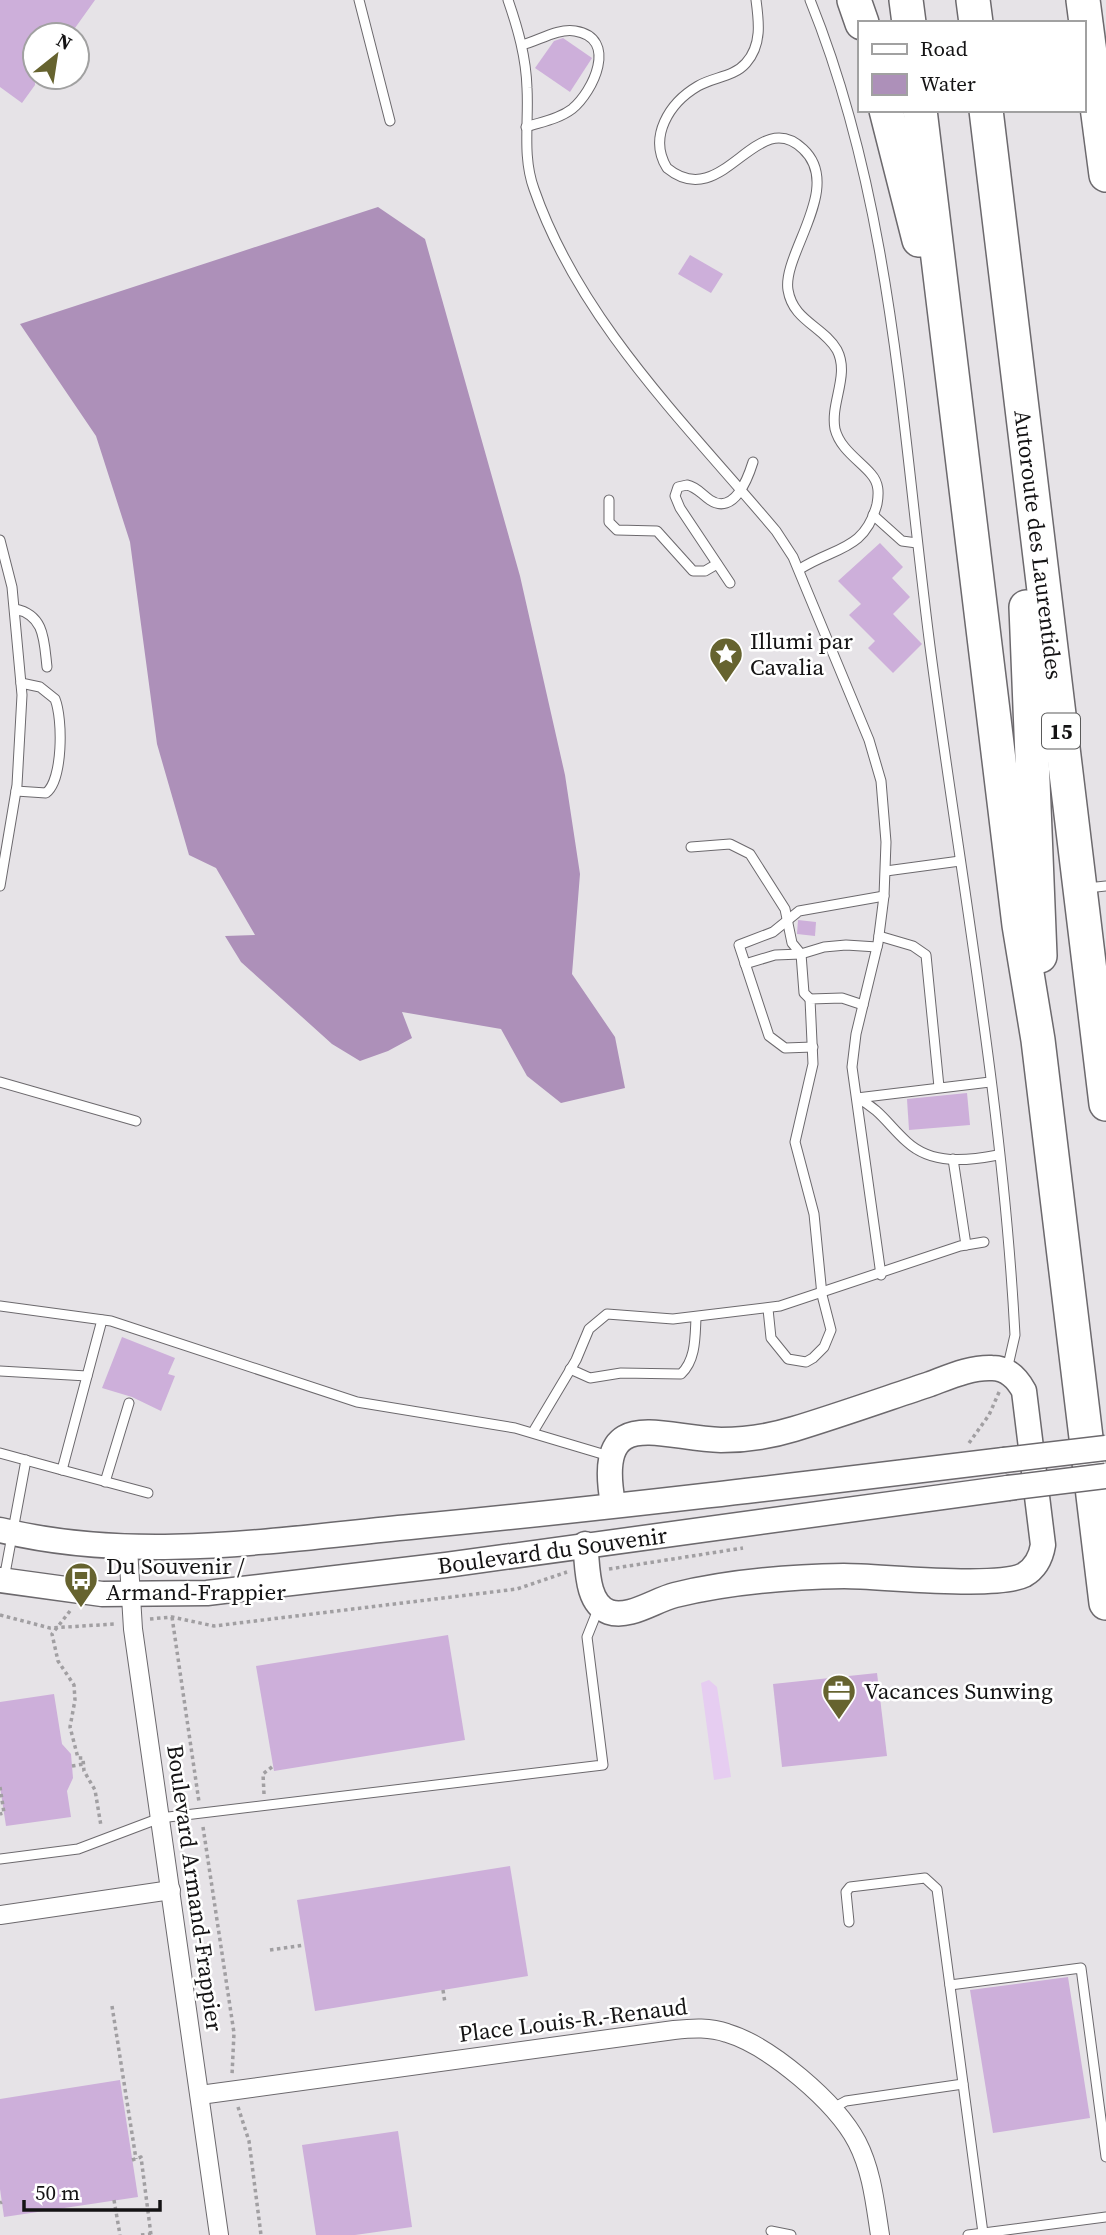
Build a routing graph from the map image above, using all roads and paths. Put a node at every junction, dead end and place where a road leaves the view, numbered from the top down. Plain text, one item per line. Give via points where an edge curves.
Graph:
1 (359, 0) edge
2 (508, 0) edge
3 (756, 0) edge
4 (810, 0) edge
5 (854, 0) edge
6 (906, 0) edge
7 (973, 0) edge
8 (1083, 0) edge
9 (861, 21) edge
10 (909, 21) edge
11 (975, 21) edge
12 (522, 45) junction
13 (887, 112) edge
14 (920, 112) edge
15 (986, 112) edge
16 (390, 121) dead end
17 (526, 127) junction
18 (1106, 175) edge
19 (950, 353) junction
20 (1016, 357) junction
21 (753, 461) dead end
22 (741, 491) junction
23 (609, 500) dead end
24 (873, 515) junction
25 (0, 540) edge
26 (917, 543) junction
27 (717, 564) junction
28 (800, 569) junction
29 (730, 583) dead end
30 (15, 609) junction
31 (47, 667) dead end
32 (21, 683) junction
33 (16, 791) junction
34 (691, 847) dead end
35 (960, 860) junction
36 (886, 871) junction
37 (0, 886) edge
38 (1093, 888) edge
39 (884, 896) junction
40 (787, 919) junction
41 (879, 936) junction
42 (877, 947) junction
43 (801, 954) junction
44 (745, 964) junction
45 (810, 999) junction
46 (863, 1005) junction
47 (1038, 1040) junction
48 (813, 1047) junction
49 (0, 1082) edge
50 (990, 1082) junction
51 (939, 1087) junction
52 (858, 1098) junction
53 (1106, 1104) edge
54 (136, 1121) dead end
55 (998, 1155) junction
56 (953, 1159) junction
57 (984, 1242) dead end
58 (966, 1245) junction
59 (881, 1275) junction
60 (822, 1295) junction
61 (0, 1306) edge
62 (768, 1309) junction
63 (696, 1318) junction
64 (102, 1320) junction
65 (570, 1369) junction
66 (0, 1371) edge
67 (1006, 1371) junction
68 (87, 1376) junction
69 (129, 1403) dead end
70 (533, 1432) junction
71 (968, 1445) dead end
72 (1106, 1448) edge
73 (0, 1453) edge
74 (611, 1457) junction
75 (26, 1460) junction
76 (62, 1470) junction
77 (1106, 1476) edge
78 (105, 1482) junction
79 (148, 1493) dead end
80 (613, 1504) junction
81 (6, 1531) edge
82 (585, 1544) junction
83 (128, 1548) junction
84 (558, 1573) dead end
85 (2, 1581) edge
86 (129, 1595) junction
87 (1106, 1603) edge
88 (600, 1605) junction
89 (81, 1609) dead end
90 (0, 1615) edge
91 (172, 1617) joint
92 (111, 1624) dead end
93 (54, 1628) junction
94 (83, 1764) junction
95 (72, 1766) dead end
96 (273, 1766) dead end
97 (0, 1787) edge
98 (264, 1792) dead end
99 (199, 1800) dead end
100 (0, 1814) edge
101 (160, 1818) junction
102 (203, 1826) dead end
103 (102, 1828) dead end
104 (0, 1859) edge
105 (171, 1890) junction
106 (0, 1915) edge
107 (849, 1922) dead end
108 (304, 1945) dead end
109 (270, 1950) dead end
110 (950, 1985) junction
111 (443, 1990) dead end
112 (445, 2003) dead end
113 (112, 2006) dead end
114 (232, 2071) dead end
115 (963, 2084) junction
116 (201, 2095) junction
117 (833, 2108) junction
118 (239, 2114) dead end
119 (1106, 2157) edge
120 (114, 2200) dead end
121 (1106, 2217) edge
122 (771, 2231) dead end
123 (983, 2233) junction
124 (151, 2234) edge
125 (120, 2235) edge
126 (141, 2235) edge
127 (219, 2235) edge
128 (261, 2235) edge
129 (791, 2235) edge
130 (880, 2235) edge
131 (968, 2235) edge

1 - 16 lane
2 - 12 lane
3 - 24 lane via 758,36 748,61 732,73 698,86 675,106 661,128 660,153 673,173 697,180 717,175 769,140 793,142 811,159 816,177 814,199 790,269 788,289 800,316 832,343 841,360 836,431 877,484
4 - 26 lane via 843,96 874,223 894,342
5 - 9 highway
6 - 10 highway
7 - 11 highway
8 - 18 highway
12 - 17 lane
12 - 17 lane via 573,30 595,45 599,62 594,83 572,109
13 - 19 highway
14 - 19 highway
15 - 20 highway, Autoroute des Laurentides / 15
17 - 22 lane via 533,188 596,308 658,396
19 - 47 highway via 1019,925
20 - 38 highway, Autoroute des Laurentides / 15
20 - 47 highway via 1041,923
21 - 22 lane
22 - 27 lane via 723,503 710,500 693,486 681,485 676,491 675,500
22 - 28 lane via 776,531
23 - 27 lane via 609,523 617,530 657,531 693,570 705,571
24 - 26 lane via 902,541
24 - 28 lane via 856,542
25 - 30 lane
26 - 35 lane
27 - 29 lane
28 - 36 lane via 876,759 884,803
30 - 31 lane via 30,614 41,627
30 - 32 lane
32 - 33 lane
32 - 33 lane via 40,687 55,699 58,771 46,793
33 - 37 lane
34 - 40 lane via 722,844 745,849
35 - 36 lane
35 - 50 lane
36 - 39 lane
38 - 53 highway, Autoroute des Laurentides / 15
39 - 40 lane via 799,911
39 - 41 lane
40 - 43 lane via 792,943
40 - 44 lane via 773,932 739,945
41 - 42 lane
41 - 51 lane via 926,955
42 - 43 lane via 846,944
42 - 46 lane
43 - 44 lane via 775,955
43 - 45 lane via 804,993
44 - 48 lane via 773,1042 785,1048
45 - 46 lane via 842,998
45 - 48 lane
46 - 52 lane via 853,1052
47 - 87 highway
48 - 60 lane via 810,1084 795,1142 814,1214
49 - 54 lane
50 - 51 lane
50 - 55 lane
51 - 52 lane
52 - 56 lane via 883,1114 916,1148
52 - 59 lane
55 - 56 lane
55 - 67 lane via 1015,1335
56 - 58 lane
57 - 58 lane
58 - 59 lane
59 - 60 lane
60 - 62 lane
60 - 62 lane via 830,1337 806,1362 788,1359 779,1351 771,1338
61 - 64 lane
62 - 63 lane
63 - 65 lane via 607,1314 589,1329
63 - 65 lane via 693,1351 681,1374 621,1373 590,1378
64 - 68 lane
64 - 70 lane via 357,1402
65 - 70 lane
66 - 68 lane
67 - 71 path via 989,1415
67 - 74 street via 985,1368 961,1373 758,1437 722,1440 638,1433 622,1440
67 - 88 street via 1020,1383 1027,1405 1043,1533 1039,1560 1024,1575 1004,1580 809,1578 687,1592 620,1613
68 - 76 lane
69 - 78 lane
70 - 74 lane
72 - 80 street, Boulevard du Souvenir, bridge
73 - 75 lane
74 - 80 street
75 - 76 lane
75 - 81 lane
76 - 78 lane
77 - 82 street, Boulevard du Souvenir, bridge
78 - 79 lane
80 - 83 street, Boulevard du Souvenir via 304,1538
81 - 83 street, Boulevard du Souvenir
81 - 85 lane
82 - 86 street, Boulevard du Souvenir via 220,1591
82 - 88 street via 591,1588
83 - 86 street, Boulevard Armand-Frappier
84 - 91 path, Boulevard du Souvenir via 517,1589 214,1626
85 - 86 street, Boulevard du Souvenir
86 - 101 street, Boulevard Armand-Frappier
88 - 101 lane via 587,1637 603,1765
89 - 93 path via 70,1609
90 - 93 path
91 - 99 path, Boulevard Armand-Frappier
92 - 93 path
93 - 94 path via 58,1661 74,1685 69,1727
94 - 95 path
94 - 103 path via 95,1790
96 - 98 path via 263,1774
97 - 100 path via 4,1813
101 - 104 lane via 79,1849
101 - 105 street, Boulevard Armand-Frappier
102 - 114 path, Boulevard Armand-Frappier via 234,2033
105 - 106 street
105 - 116 street, Boulevard Armand-Frappier
107 - 110 lane via 846,1892 850,1887 931,1881 937,1889
108 - 109 path
110 - 115 lane
110 - 119 lane via 1081,1968
111 - 112 path
113 - 124 path via 134,2160 141,2157
115 - 117 lane via 846,2101
115 - 123 lane
116 - 117 street, Place Louis-R.-Renaud via 696,2028 727,2032 744,2040
116 - 127 street, Boulevard Armand-Frappier
117 - 130 street, Place Louis-R.-Renaud via 864,2156
118 - 128 path via 249,2141
120 - 125 path
121 - 123 lane
122 - 129 lane
123 - 131 lane
124 - 126 path

